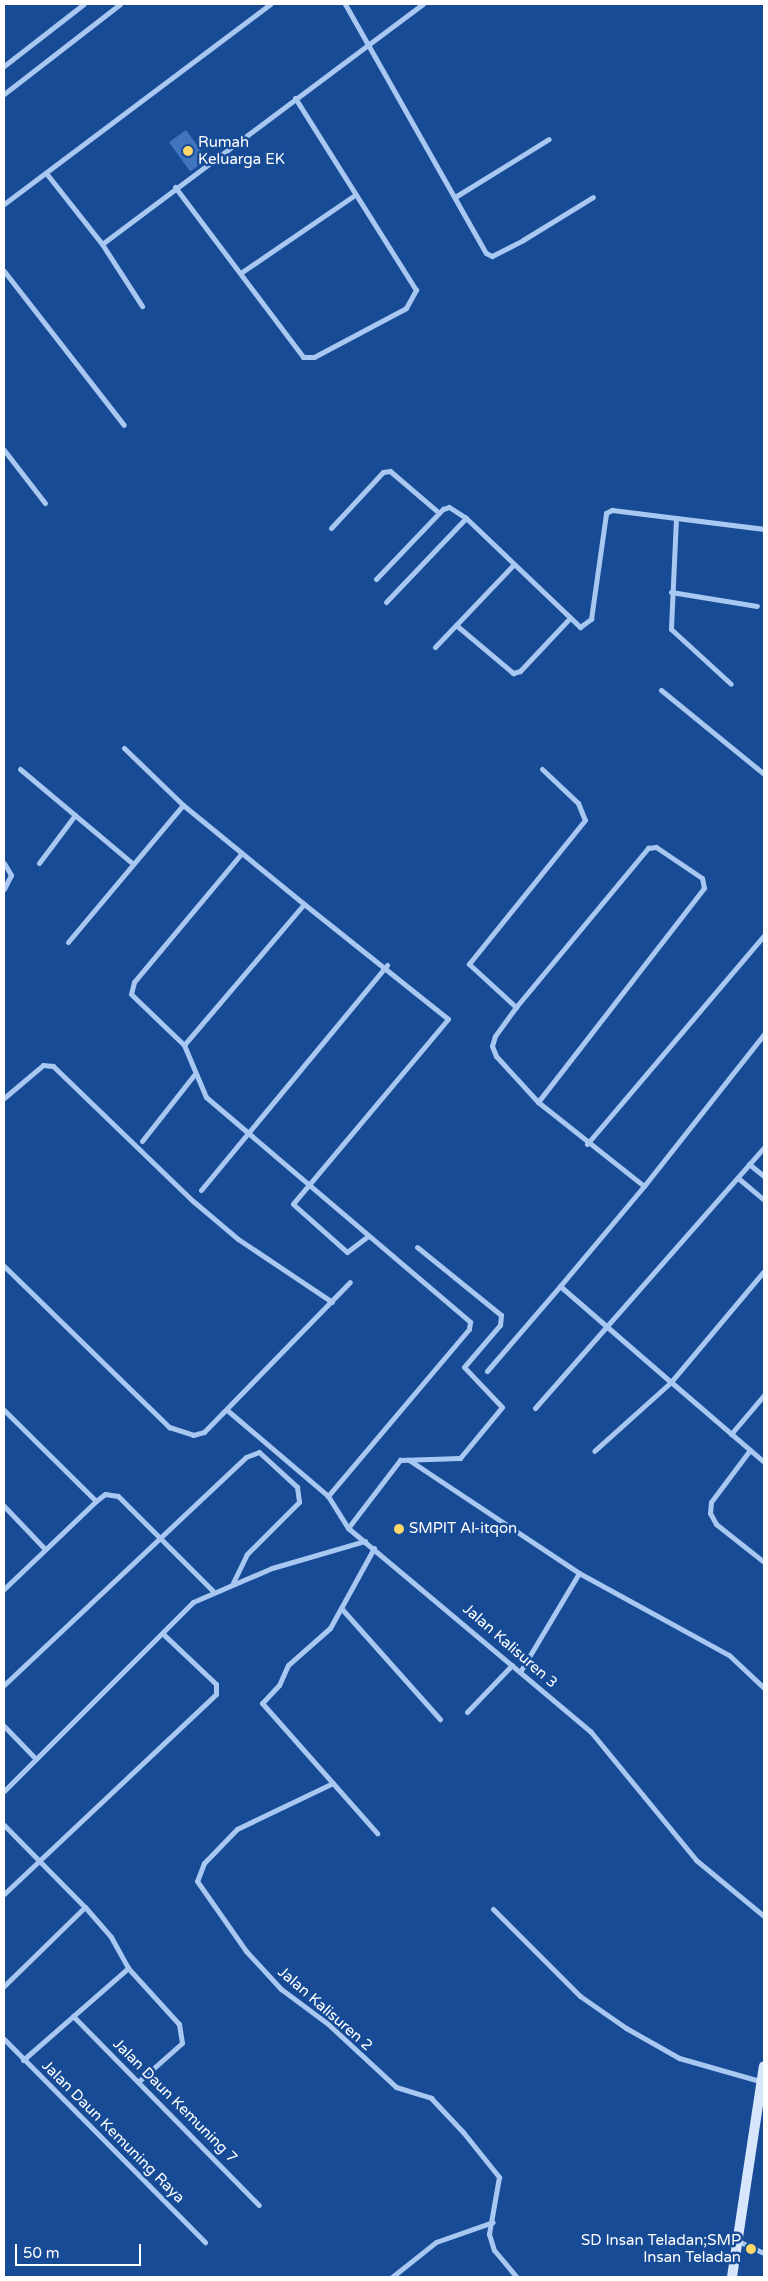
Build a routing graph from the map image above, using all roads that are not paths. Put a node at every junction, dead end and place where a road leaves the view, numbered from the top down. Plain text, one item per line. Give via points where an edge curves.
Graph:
1 (120, 4) edge
2 (270, 4) edge
3 (345, 4) edge
4 (423, 4) edge
5 (80, 5) edge
6 (369, 44) junction
7 (4, 66) edge
8 (4, 94) edge
9 (295, 98) junction
10 (549, 139) dead end
11 (46, 173) junction
12 (174, 187) junction
13 (355, 195) junction
14 (455, 197) junction
15 (593, 197) dead end
16 (4, 204) edge
17 (102, 244) junction
18 (4, 272) edge
19 (242, 272) junction
20 (142, 306) dead end
21 (124, 425) dead end
22 (4, 450) edge
23 (45, 503) dead end
24 (438, 512) junction
25 (466, 518) junction
26 (676, 518) junction
27 (331, 528) dead end
28 (764, 529) edge
29 (513, 565) junction
30 (376, 579) dead end
31 (671, 592) junction
32 (386, 602) dead end
33 (757, 606) dead end
34 (569, 619) junction
35 (456, 625) junction
36 (435, 647) dead end
37 (731, 684) dead end
38 (661, 690) dead end
39 (124, 748) dead end
40 (20, 769) dead end
41 (542, 769) dead end
42 (764, 774) edge
43 (183, 805) junction
44 (75, 815) junction
45 (242, 854) junction
46 (38, 862) dead end
47 (132, 862) junction
48 (4, 864) edge
49 (4, 889) edge
50 (304, 904) junction
51 (764, 936) edge
52 (68, 942) dead end
53 (387, 966) junction
54 (516, 1007) junction
55 (764, 1034) edge
56 (184, 1046) junction
57 (194, 1075) junction
58 (4, 1098) edge
59 (538, 1102) junction
60 (246, 1132) junction
61 (142, 1141) dead end
62 (586, 1144) junction
63 (764, 1147) edge
64 (749, 1164) junction
65 (764, 1176) edge
66 (738, 1178) junction
67 (307, 1186) junction
68 (644, 1186) junction
69 (201, 1190) dead end
70 (764, 1200) edge
71 (368, 1236) junction
72 (416, 1247) dead end
73 (4, 1266) edge
74 (764, 1271) edge
75 (350, 1282) dead end
76 (560, 1286) junction
77 (332, 1302) junction
78 (608, 1328) junction
79 (487, 1371) dead end
80 (671, 1382) junction
81 (764, 1395) edge
82 (535, 1408) dead end
83 (4, 1410) edge
84 (227, 1410) junction
85 (731, 1434) junction
86 (750, 1450) junction
87 (594, 1451) dead end
88 (408, 1460) junction
89 (764, 1462) edge
90 (328, 1496) junction
91 (96, 1500) junction
92 (4, 1506) edge
93 (348, 1528) junction
94 (160, 1537) junction
95 (365, 1541) junction
96 (374, 1548) junction
97 (45, 1549) junction
98 (764, 1562) edge
99 (579, 1573) junction
100 (233, 1583) junction
101 (4, 1590) edge
102 (213, 1591) junction
103 (341, 1608) junction
104 (162, 1632) junction
105 (512, 1665) junction
106 (520, 1672) junction
107 (4, 1685) edge
108 (764, 1688) edge
109 (467, 1712) dead end
110 (440, 1719) dead end
111 (4, 1726) edge
112 (36, 1759) junction
113 (333, 1783) junction
114 (4, 1791) edge
115 (4, 1824) edge
116 (377, 1833) dead end
117 (40, 1860) junction
118 (4, 1894) edge
119 (85, 1907) junction
120 (493, 1909) dead end
121 (764, 1916) edge
122 (128, 1968) junction
123 (4, 1986) edge
124 (73, 2016) junction
125 (4, 2039) edge
126 (23, 2060) junction
127 (764, 2066) edge
128 (138, 2081) junction
129 (760, 2081) junction
130 (259, 2205) dead end
131 (493, 2222) junction
132 (738, 2241) junction
133 (205, 2242) dead end
134 (764, 2253) edge
135 (392, 2277) edge
136 (517, 2277) edge
137 (732, 2277) edge

1 - 8 street
2 - 11 street
3 - 6 street
4 - 6 street
5 - 7 street
6 - 9 street
6 - 14 street
9 - 12 street
9 - 13 street
10 - 14 street
11 - 16 street
11 - 17 street
12 - 17 street
12 - 19 street
13 - 19 street
13 - 19 street via 416,290 406,308 309,359 293,347
14 - 15 street via 492,256
17 - 20 street
18 - 21 street
22 - 23 street
24 - 25 street via 449,507
24 - 27 street via 390,471 383,472
24 - 30 street
25 - 29 street
25 - 32 street
26 - 28 street
26 - 31 street
26 - 34 street via 606,513 591,619 580,627
29 - 34 street
29 - 35 street
31 - 33 street
31 - 37 street via 671,629
34 - 35 street via 520,671 513,673
35 - 36 street
38 - 42 street
39 - 43 street
40 - 44 street
41 - 54 street via 578,803 585,820 469,964
43 - 45 street
43 - 47 street
44 - 46 street
44 - 47 street
45 - 50 street
45 - 56 street via 131,989 134,998
47 - 52 street
48 - 49 street via 11,875
50 - 53 street
50 - 56 street
51 - 62 street
53 - 60 street
53 - 67 street via 447,1015 446,1025
54 - 59 street via 492,1046
54 - 59 street via 648,848 656,847 702,878 704,888
55 - 68 street
56 - 57 street
57 - 60 street via 206,1097
57 - 61 street
58 - 77 street via 43,1065 53,1066 200,1208 238,1239
59 - 62 street
60 - 67 street
60 - 69 street
62 - 68 street
63 - 64 street
64 - 65 street
64 - 66 street
66 - 70 street
66 - 78 street
67 - 71 street
67 - 71 street via 293,1207 343,1250 352,1252
68 - 76 street
71 - 90 street via 465,1316 469,1330
72 - 88 street via 500,1315 500,1325 464,1368 502,1407 460,1458
73 - 84 street via 169,1427 192,1435 204,1432
74 - 80 street
75 - 77 street
76 - 78 street
76 - 79 street
77 - 84 street
78 - 80 street
78 - 82 street
80 - 85 street
80 - 87 street
81 - 85 street
83 - 91 street
84 - 90 street, Jalan Kalisuren 3
85 - 86 street
86 - 89 street
86 - 98 street via 710,1502 710,1513 716,1524
88 - 93 street via 394,1467
88 - 99 street
90 - 93 street, Jalan Kalisuren 3
91 - 94 street via 105,1494 118,1496
91 - 97 street
92 - 97 street
93 - 95 street, Jalan Kalisuren 3
94 - 100 street via 246,1457 260,1452 297,1487 299,1502 247,1554
94 - 102 street
94 - 107 street
95 - 96 street, Jalan Kalisuren 3
95 - 100 street
96 - 103 street
96 - 105 street, Jalan Kalisuren 3
97 - 101 street
99 - 106 street
99 - 108 street via 729,1654
100 - 102 street
102 - 104 street via 193,1602
103 - 110 street
103 - 113 street via 330,1628 288,1665 279,1685 262,1703
104 - 112 street
104 - 117 street via 216,1684 216,1694
105 - 106 street, Jalan Kalisuren 3
105 - 109 street
106 - 121 street, Jalan Kalisuren 3 via 618,1760 696,1860
111 - 112 street
112 - 114 street
113 - 116 street
113 - 131 street, Jalan Kalisuren 2 via 236,1829 204,1863 197,1881 246,1951 281,1989 327,2023 396,2087 431,2098 463,2132 499,2177
115 - 117 street
117 - 118 street
117 - 119 street
119 - 122 street via 111,1937
119 - 123 street
120 - 129 street via 580,1996 626,2028 679,2058
122 - 124 street
122 - 128 street via 183,2032 182,2043
124 - 126 street
124 - 128 street, Jalan Daun Kemuning 7
125 - 126 street, Jalan Daun Kemuning Raya
126 - 133 street, Jalan Daun Kemuning Raya
127 - 129 main road
128 - 130 street, Jalan Daun Kemuning 7
129 - 132 main road
131 - 135 street via 436,2242
131 - 136 street, Jalan Kalisuren 2 via 490,2234 494,2250
132 - 134 street
132 - 137 main road

